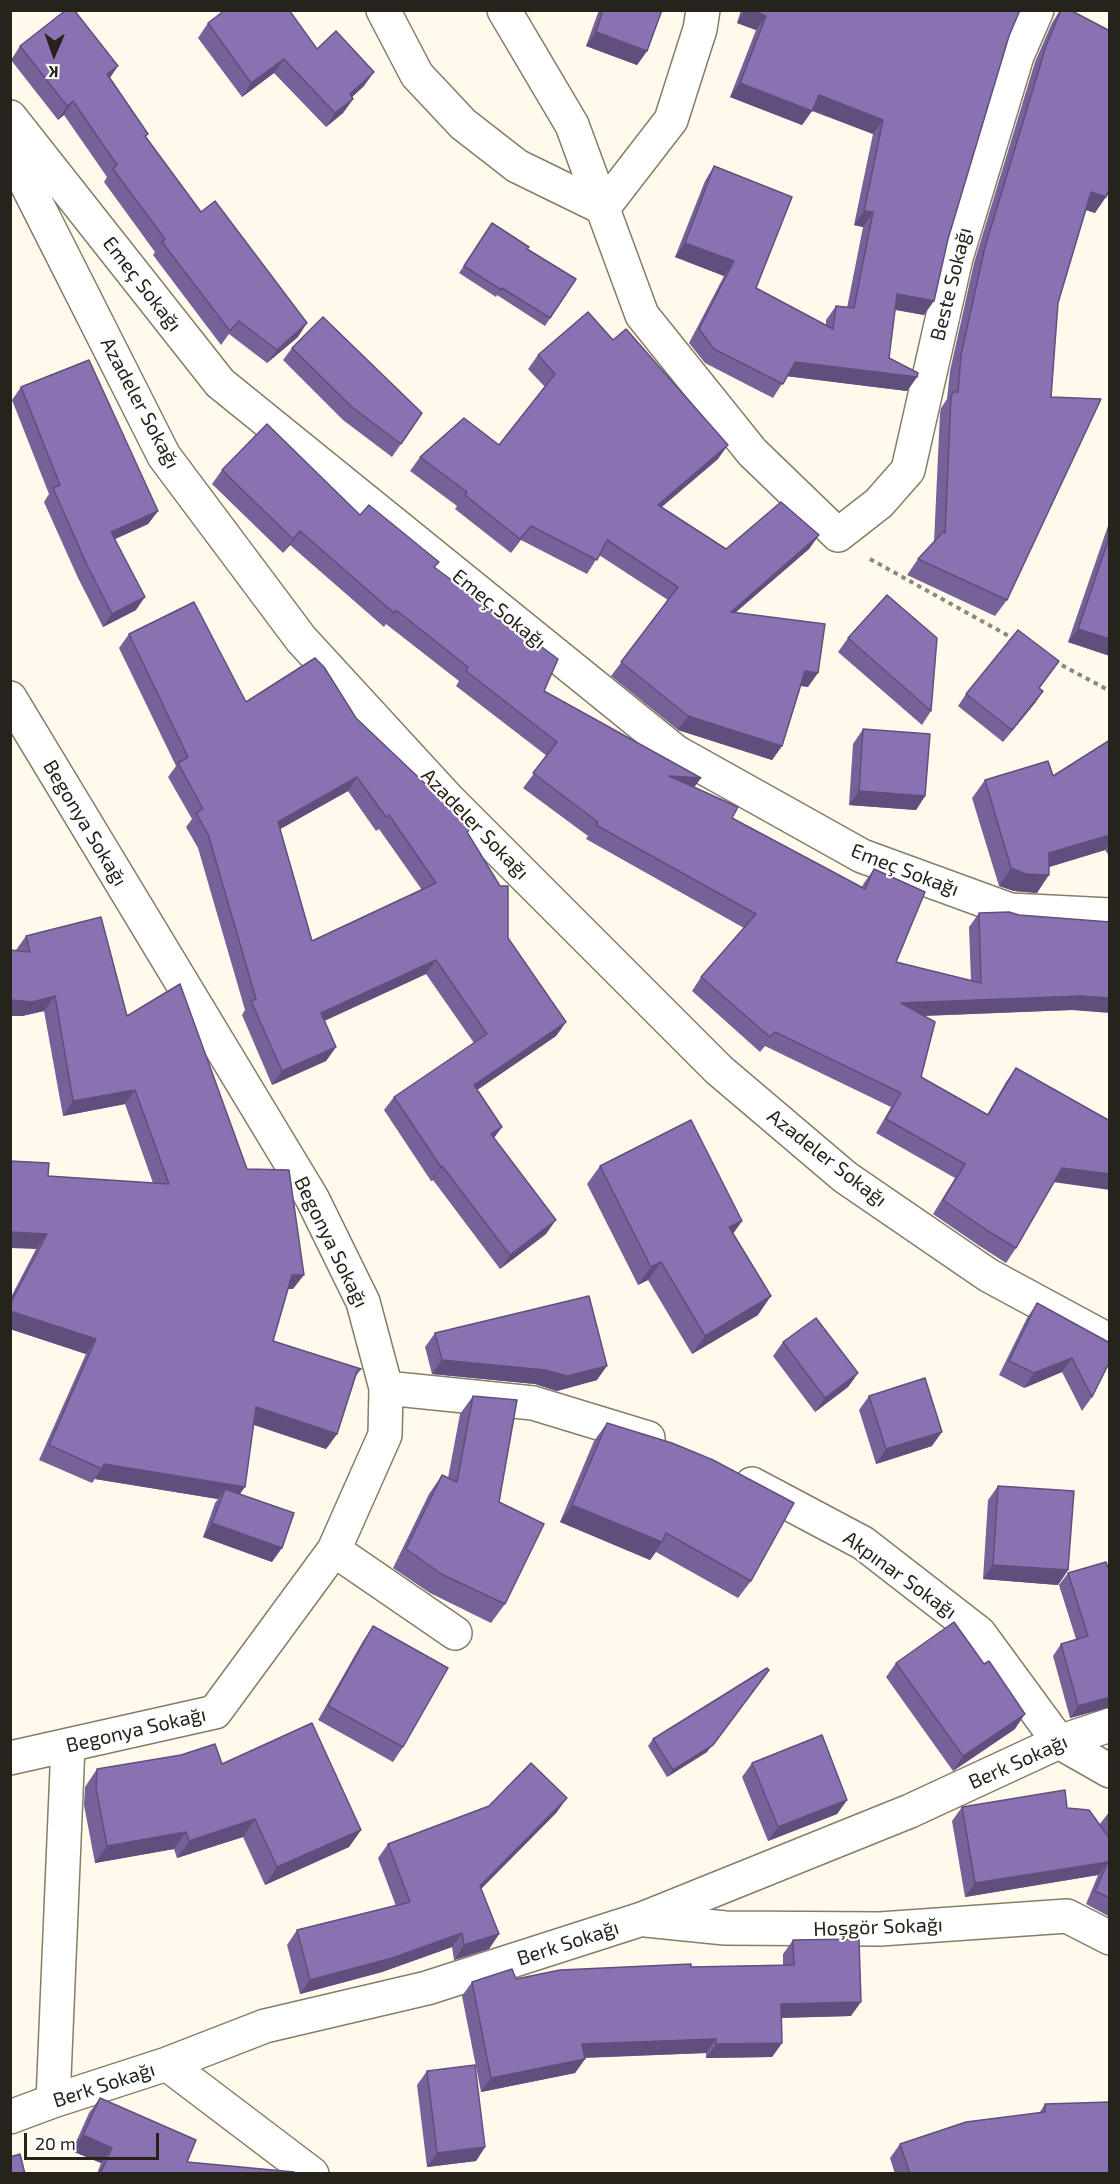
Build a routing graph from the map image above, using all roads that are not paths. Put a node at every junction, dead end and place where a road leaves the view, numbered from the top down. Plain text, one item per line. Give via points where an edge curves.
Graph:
1 (383, 10) edge
2 (504, 10) edge
3 (703, 10) edge
4 (1037, 10) edge
5 (10, 117) edge
6 (11, 154) edge
7 (603, 208) junction
8 (10, 698) edge
9 (1110, 915) edge
10 (1110, 1341) edge
11 (386, 1388) junction
12 (676, 1446) edge
13 (729, 1472) edge
14 (334, 1550) junction
15 (455, 1633) dead end
16 (1110, 1725) edge
17 (1059, 1742) junction
18 (68, 1745) junction
19 (10, 1758) edge
20 (1110, 1771) edge
21 (642, 1920) junction
22 (1110, 1938) edge
23 (167, 2064) junction
24 (53, 2101) junction
25 (10, 2117) edge
26 (312, 2174) edge

1 - 7 street via 417,75 463,124 517,166
2 - 7 street via 572,125
3 - 7 street via 672,120
4 - 7 street, Beste Sokağı via 1017,56 956,258 908,470 879,503 838,535 752,452 642,315
5 - 9 street, Emeç Sokağı via 220,382 676,752 862,856 1010,910
6 - 10 street, Azadeler Sokağı via 164,456 301,639 448,799 719,1070 845,1178 988,1275
8 - 11 street, Begonya Sokağı via 312,1198 363,1302
11 - 12 street via 533,1403
11 - 14 street, Begonya Sokağı via 385,1435
13 - 17 street, Akpınar Sokağı via 863,1543 979,1633
14 - 15 street
14 - 18 street, Begonya Sokağı via 215,1712
16 - 17 street, Berk Sokağı
17 - 20 street
17 - 21 street, Berk Sokağı via 910,1811
18 - 19 street, Begonya Sokağı
18 - 24 street
21 - 22 street, Hoşgör Sokağı via 725,1928 880,1929 1067,1916
21 - 23 street, Berk Sokağı via 427,1988 265,2026
23 - 24 street, Berk Sokağı
23 - 26 street
24 - 25 street, Berk Sokağı

